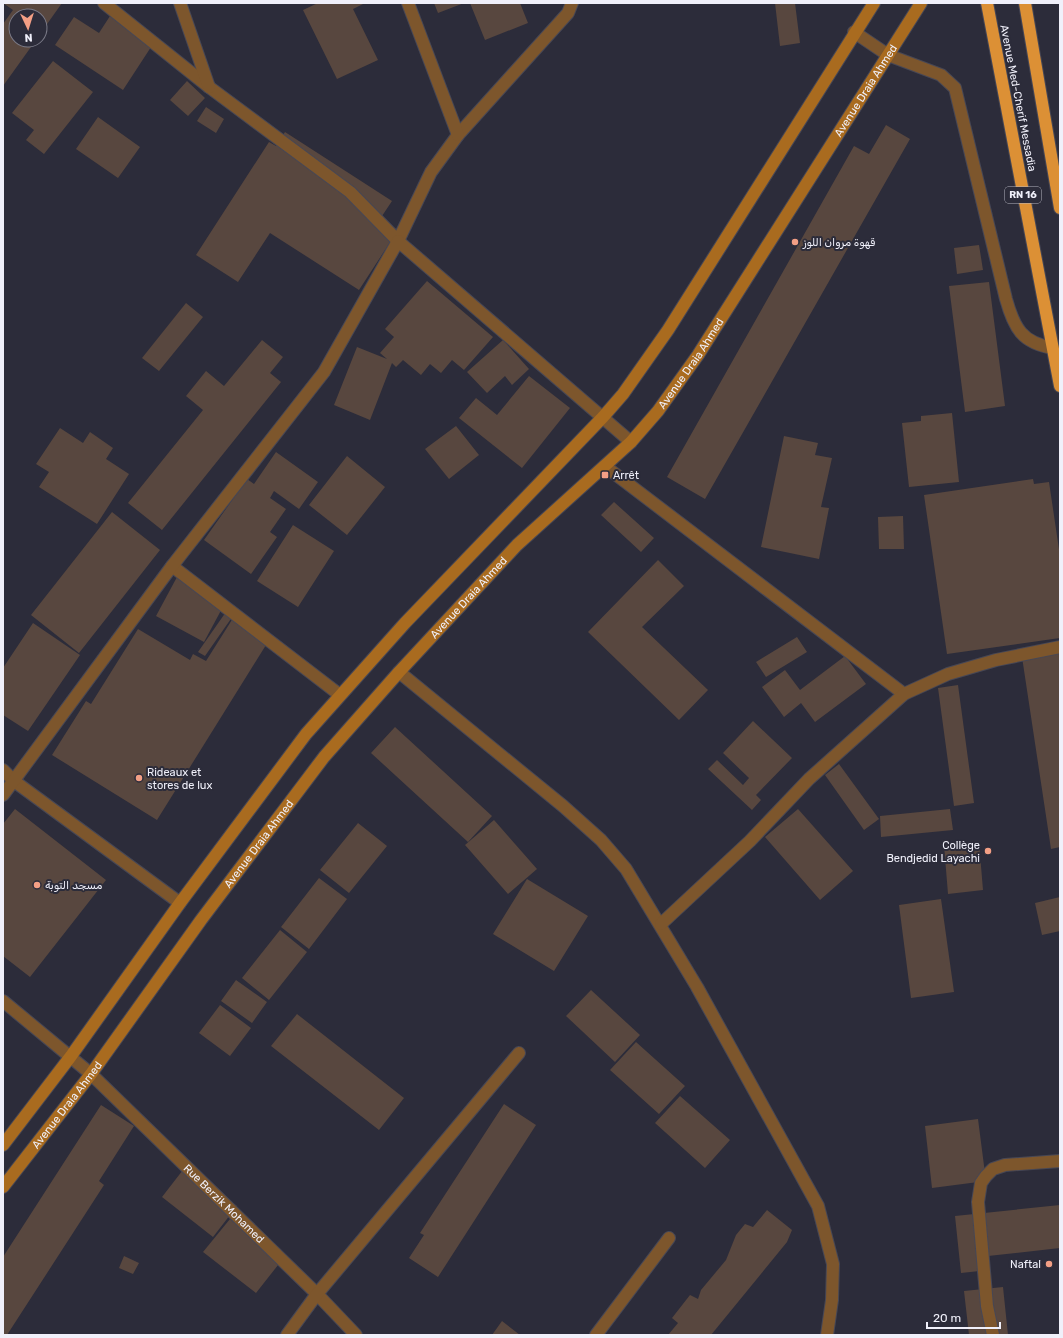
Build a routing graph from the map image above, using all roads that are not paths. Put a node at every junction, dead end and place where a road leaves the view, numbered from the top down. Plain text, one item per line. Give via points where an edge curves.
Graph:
1 (104, 3) edge
2 (180, 3) edge
3 (408, 3) edge
4 (572, 3) edge
5 (874, 3) edge
6 (921, 3) edge
7 (987, 3) edge
8 (1025, 3) edge
9 (854, 32) junction
10 (888, 55) junction
11 (209, 87) junction
12 (458, 135) junction
13 (1060, 208) edge
14 (398, 240) junction
15 (1053, 348) junction
16 (1060, 386) edge
17 (603, 418) junction
18 (631, 442) junction
19 (606, 467) junction
20 (172, 566) junction
21 (1060, 647) edge
22 (399, 672) junction
23 (904, 694) junction
24 (340, 695) junction
25 (3, 770) edge
26 (14, 781) junction
27 (3, 796) edge
28 (180, 903) junction
29 (661, 924) junction
30 (3, 1001) edge
31 (519, 1053) dead end
32 (71, 1056) junction
33 (91, 1074) junction
34 (3, 1145) edge
35 (1060, 1161) edge
36 (3, 1187) edge
37 (669, 1238) dead end
38 (317, 1294) junction
39 (287, 1335) edge
40 (356, 1335) edge
41 (596, 1335) edge
42 (827, 1335) edge
43 (993, 1335) edge

1 - 11 street
2 - 11 street
3 - 12 street
4 - 12 street via 568,12
5 - 9 street
6 - 10 street, Avenue Draia Ahmed
7 - 15 highway, Avenue Med-Cherif Messadia / RN 16
8 - 13 highway, Avenue Med-Cherif Messadia / RN 16
9 - 10 street
9 - 17 street via 668,330
10 - 15 street via 941,75 955,88 1014,324 1030,341
10 - 18 street, Avenue Draia Ahmed via 698,355 658,411
11 - 14 street via 350,192
12 - 14 street via 431,172
14 - 17 street
14 - 20 street via 324,372
15 - 16 highway, Avenue Med-Cherif Messadia / RN 16
17 - 18 street
17 - 24 street via 502,520
18 - 19 street, Avenue Draia Ahmed
19 - 22 street, Avenue Draia Ahmed via 517,545
19 - 23 street
20 - 24 street
20 - 26 street
21 - 23 street via 996,660 955,672
22 - 29 street via 601,840 626,869
22 - 33 street, Avenue Draia Ahmed via 324,757 201,920
23 - 29 street via 809,779 750,841
24 - 28 street via 306,734
25 - 26 street
26 - 27 street
26 - 28 street
28 - 32 street
29 - 42 street via 818,1206 833,1264 832,1300
30 - 32 street, Rue Berzik Mohamed
31 - 38 street
32 - 33 street, Rue Berzik Mohamed
32 - 34 street
33 - 36 street, Avenue Draia Ahmed
33 - 38 street, Rue Berzik Mohamed
35 - 43 street via 1005,1165 993,1169 981,1183 978,1202 987,1306
37 - 41 street
38 - 39 street
38 - 40 street, Rue Berzik Mohamed

